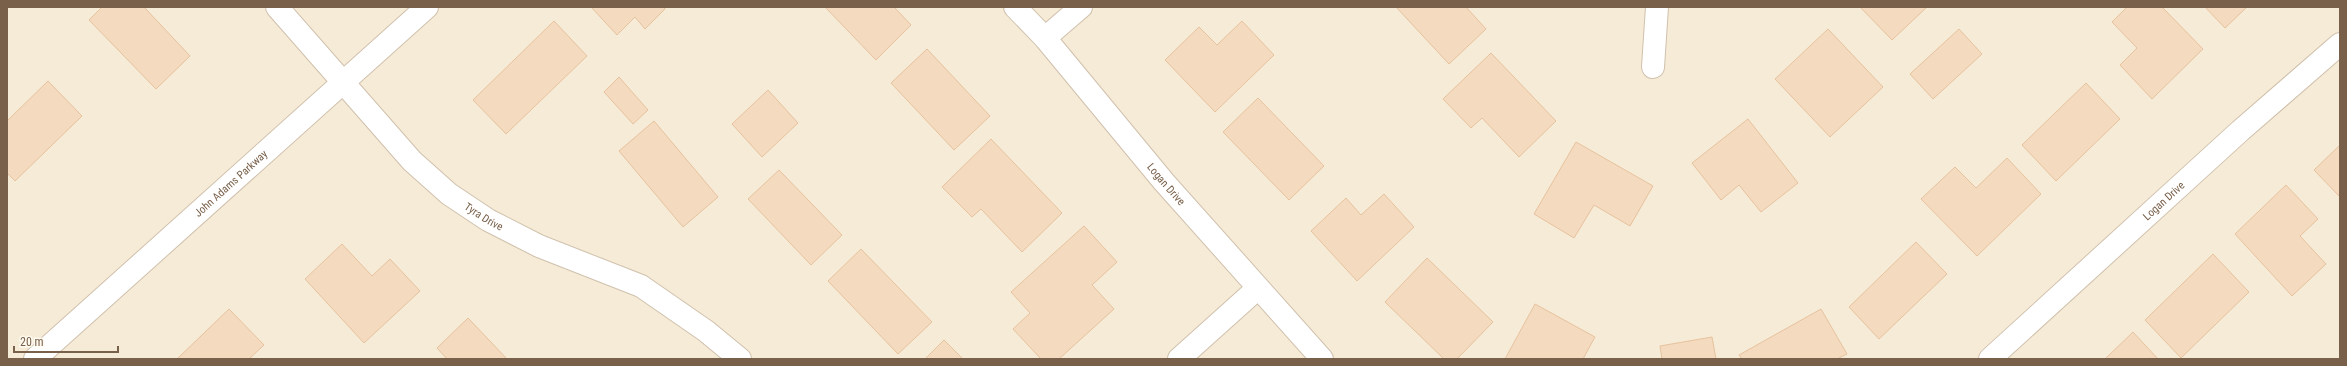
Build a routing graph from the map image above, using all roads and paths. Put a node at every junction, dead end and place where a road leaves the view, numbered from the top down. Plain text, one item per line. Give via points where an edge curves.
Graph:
1 (277, 7) edge
2 (427, 7) edge
3 (1015, 7) edge
4 (1081, 7) edge
5 (1657, 7) edge
6 (1045, 38) junction
7 (2340, 44) edge
8 (1653, 67) dead end
9 (343, 82) junction
10 (1258, 288) junction
11 (35, 359) edge
12 (740, 359) edge
13 (1179, 359) edge
14 (1322, 359) edge
15 (1990, 359) edge

1 - 9 street, Tyra Drive
2 - 9 street, John Adams Parkway
3 - 6 street, Logan Drive
4 - 6 street
5 - 8 street
6 - 10 street, Logan Drive via 1164,182
7 - 15 street, Logan Drive
9 - 11 street, John Adams Parkway
9 - 12 street, Tyra Drive via 412,161 449,194 488,220 539,246 641,286 706,331
10 - 13 street
10 - 14 street, Logan Drive

